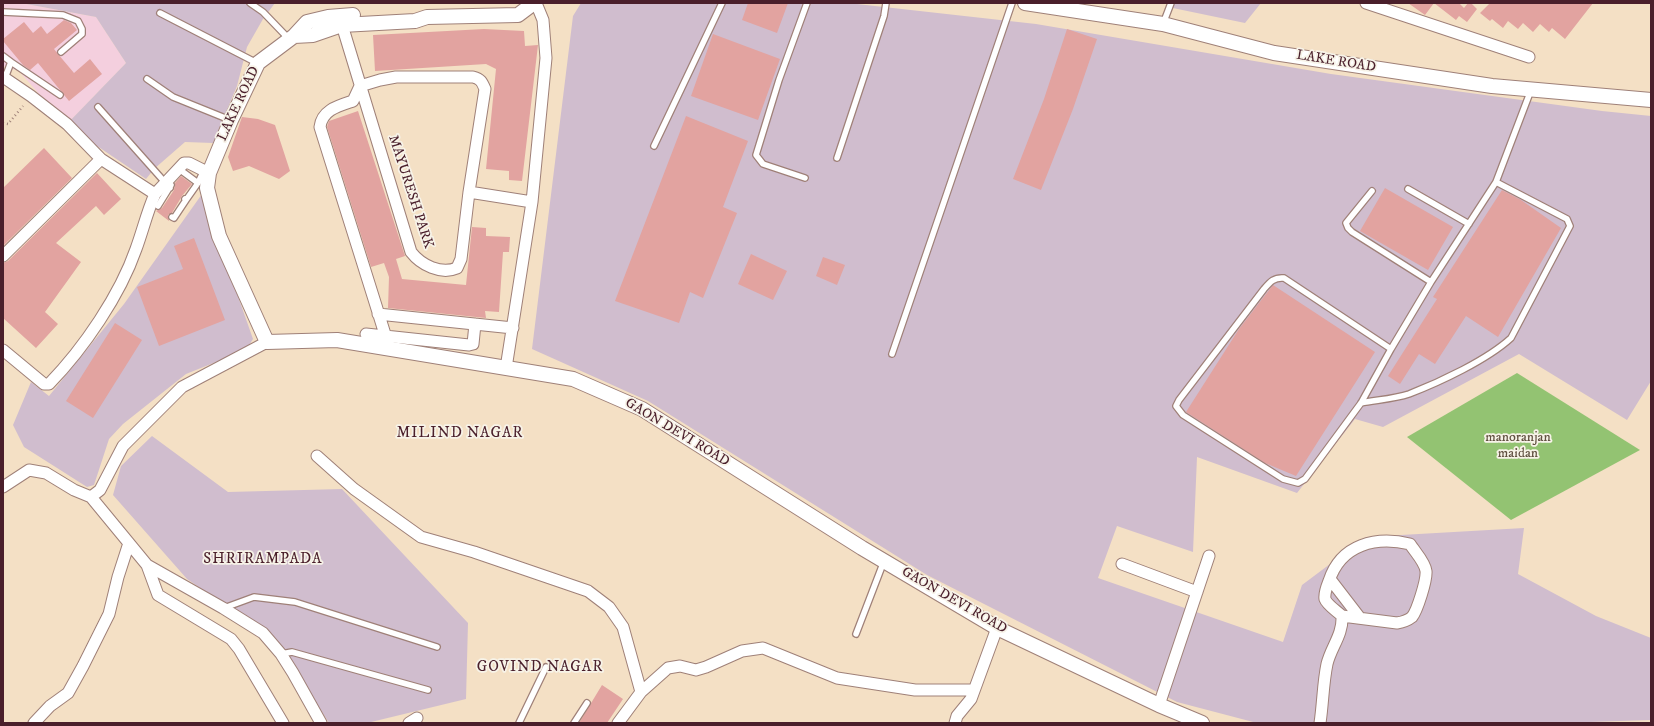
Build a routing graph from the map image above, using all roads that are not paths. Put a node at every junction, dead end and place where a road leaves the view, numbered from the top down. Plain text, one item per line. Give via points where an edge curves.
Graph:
1 (250, 3) edge
2 (535, 3) edge
3 (722, 3) edge
4 (807, 3) edge
5 (886, 3) edge
6 (1012, 3) edge
7 (1025, 3) edge
8 (1171, 3) edge
9 (1366, 3) edge
10 (3, 12) edge
11 (160, 13) dead end
12 (448, 22) dead end
13 (343, 23) junction
14 (1163, 24) junction
15 (292, 38) junction
16 (61, 52) dead end
17 (3, 56) edge
18 (1530, 57) dead end
19 (11, 62) junction
20 (258, 63) junction
21 (4, 78) edge
22 (147, 79) dead end
23 (360, 86) junction
24 (1532, 89) junction
25 (60, 95) dead end
26 (1651, 100) edge
27 (98, 107) dead end
28 (230, 120) junction
29 (654, 146) dead end
30 (838, 158) dead end
31 (101, 159) junction
32 (181, 169) junction
33 (206, 172) junction
34 (805, 178) dead end
35 (1496, 182) junction
36 (198, 183) junction
37 (168, 186) junction
38 (1408, 189) dead end
39 (1372, 191) dead end
40 (469, 192) junction
41 (155, 194) junction
42 (532, 202) junction
43 (158, 206) dead end
44 (172, 217) dead end
45 (1469, 224) junction
46 (3, 256) edge
47 (1431, 282) junction
48 (378, 314) junction
49 (475, 324) junction
50 (513, 328) junction
51 (366, 334) dead end
52 (386, 341) junction
53 (267, 342) junction
54 (1391, 349) junction
55 (3, 350) edge
56 (892, 354) dead end
57 (506, 368) junction
58 (1361, 404) junction
59 (317, 456) dead end
60 (3, 487) edge
61 (91, 497) junction
62 (129, 543) junction
63 (1209, 556) dead end
64 (884, 560) junction
65 (1122, 564) dead end
66 (147, 565) junction
67 (1330, 579) junction
68 (1198, 592) junction
69 (223, 608) junction
70 (1342, 616) junction
71 (1360, 618) junction
72 (997, 628) junction
73 (856, 634) dead end
74 (437, 647) dead end
75 (281, 654) junction
76 (546, 667) dead end
77 (428, 690) dead end
78 (974, 690) junction
79 (641, 692) junction
80 (587, 703) dead end
81 (1159, 705) junction
82 (34, 723) edge
83 (283, 723) edge
84 (321, 723) edge
85 (519, 723) edge
86 (574, 723) edge
87 (618, 723) edge
88 (955, 723) edge
89 (1202, 723) edge
90 (1320, 723) edge

1 - 15 lane
2 - 13 street, LAKE ROAD via 518,15 427,17 416,14
2 - 42 street via 543,20 546,58
3 - 29 lane
4 - 34 lane via 779,80 756,155 763,164
5 - 30 lane
6 - 56 lane
7 - 14 street, LAKE ROAD
8 - 14 lane
9 - 18 street
10 - 16 lane via 64,15 78,21 82,34
11 - 20 lane
12 - 13 street via 356,28
13 - 15 street, LAKE ROAD via 307,22
13 - 23 street via 348,50
14 - 24 street, LAKE ROAD via 1274,53 1492,86
15 - 20 street, LAKE ROAD
17 - 19 lane
19 - 21 lane
19 - 25 lane
20 - 28 street, LAKE ROAD
21 - 31 street via 67,124
22 - 28 lane via 173,97
23 - 40 street via 396,77 479,78 485,89
23 - 40 street, MAYURESH PARK via 411,252 424,265 449,272 457,268 461,259
23 - 48 street via 352,101 334,108 325,115 320,127
24 - 26 street, LAKE ROAD
24 - 35 lane
27 - 37 lane
28 - 33 street, LAKE ROAD
31 - 41 street
31 - 46 street
32 - 33 street via 184,164 189,163
32 - 36 lane
32 - 37 street
33 - 36 lane
33 - 53 street, LAKE ROAD via 206,188 219,236
35 - 45 lane
35 - 58 lane via 1567,219 1570,226 1511,338 1498,350 1445,378 1408,394
36 - 44 lane via 174,218
37 - 41 street
37 - 43 lane
38 - 45 lane
39 - 47 lane via 1346,223 1348,228
40 - 42 street
41 - 55 street via 136,249 115,298 55,378 49,384 44,384
42 - 50 street
45 - 47 lane
47 - 54 lane
48 - 49 street
48 - 52 street
49 - 50 street
49 - 52 street via 473,344 469,345
50 - 57 street
51 - 52 street
52 - 53 street, GAON DEVI ROAD
52 - 57 street, GAON DEVI ROAD
53 - 61 street, GAON DEVI ROAD via 182,386 123,446 100,490
54 - 58 lane
54 - 58 lane via 1284,278 1277,278 1264,289 1176,406 1182,415 1276,475 1298,483 1305,479
57 - 64 street, GAON DEVI ROAD via 573,379 642,409
59 - 79 street via 354,489 421,537 474,552 588,591 609,607 623,627
60 - 61 street via 29,470 46,473
61 - 62 street
62 - 66 street
62 - 82 street via 109,614 83,666 68,693 50,706
63 - 68 street
64 - 72 street, GAON DEVI ROAD
64 - 73 lane
65 - 68 street
66 - 69 street
66 - 83 street via 158,595 231,639
67 - 70 street via 1324,596
67 - 71 street
67 - 71 street via 1338,564 1358,546 1393,541 1410,544 1426,571 1424,586 1413,616 1397,623
68 - 81 street
69 - 74 lane via 254,597 295,602
69 - 75 street via 263,633
70 - 71 street
70 - 90 street via 1338,639 1328,662
72 - 78 street
72 - 81 street, GAON DEVI ROAD
75 - 77 lane via 292,652
75 - 84 street
76 - 85 lane
78 - 79 street via 915,690 837,678 763,648 742,651 696,670 680,666 668,668
78 - 88 street
79 - 87 street
80 - 86 lane
81 - 89 street, GAON DEVI ROAD

